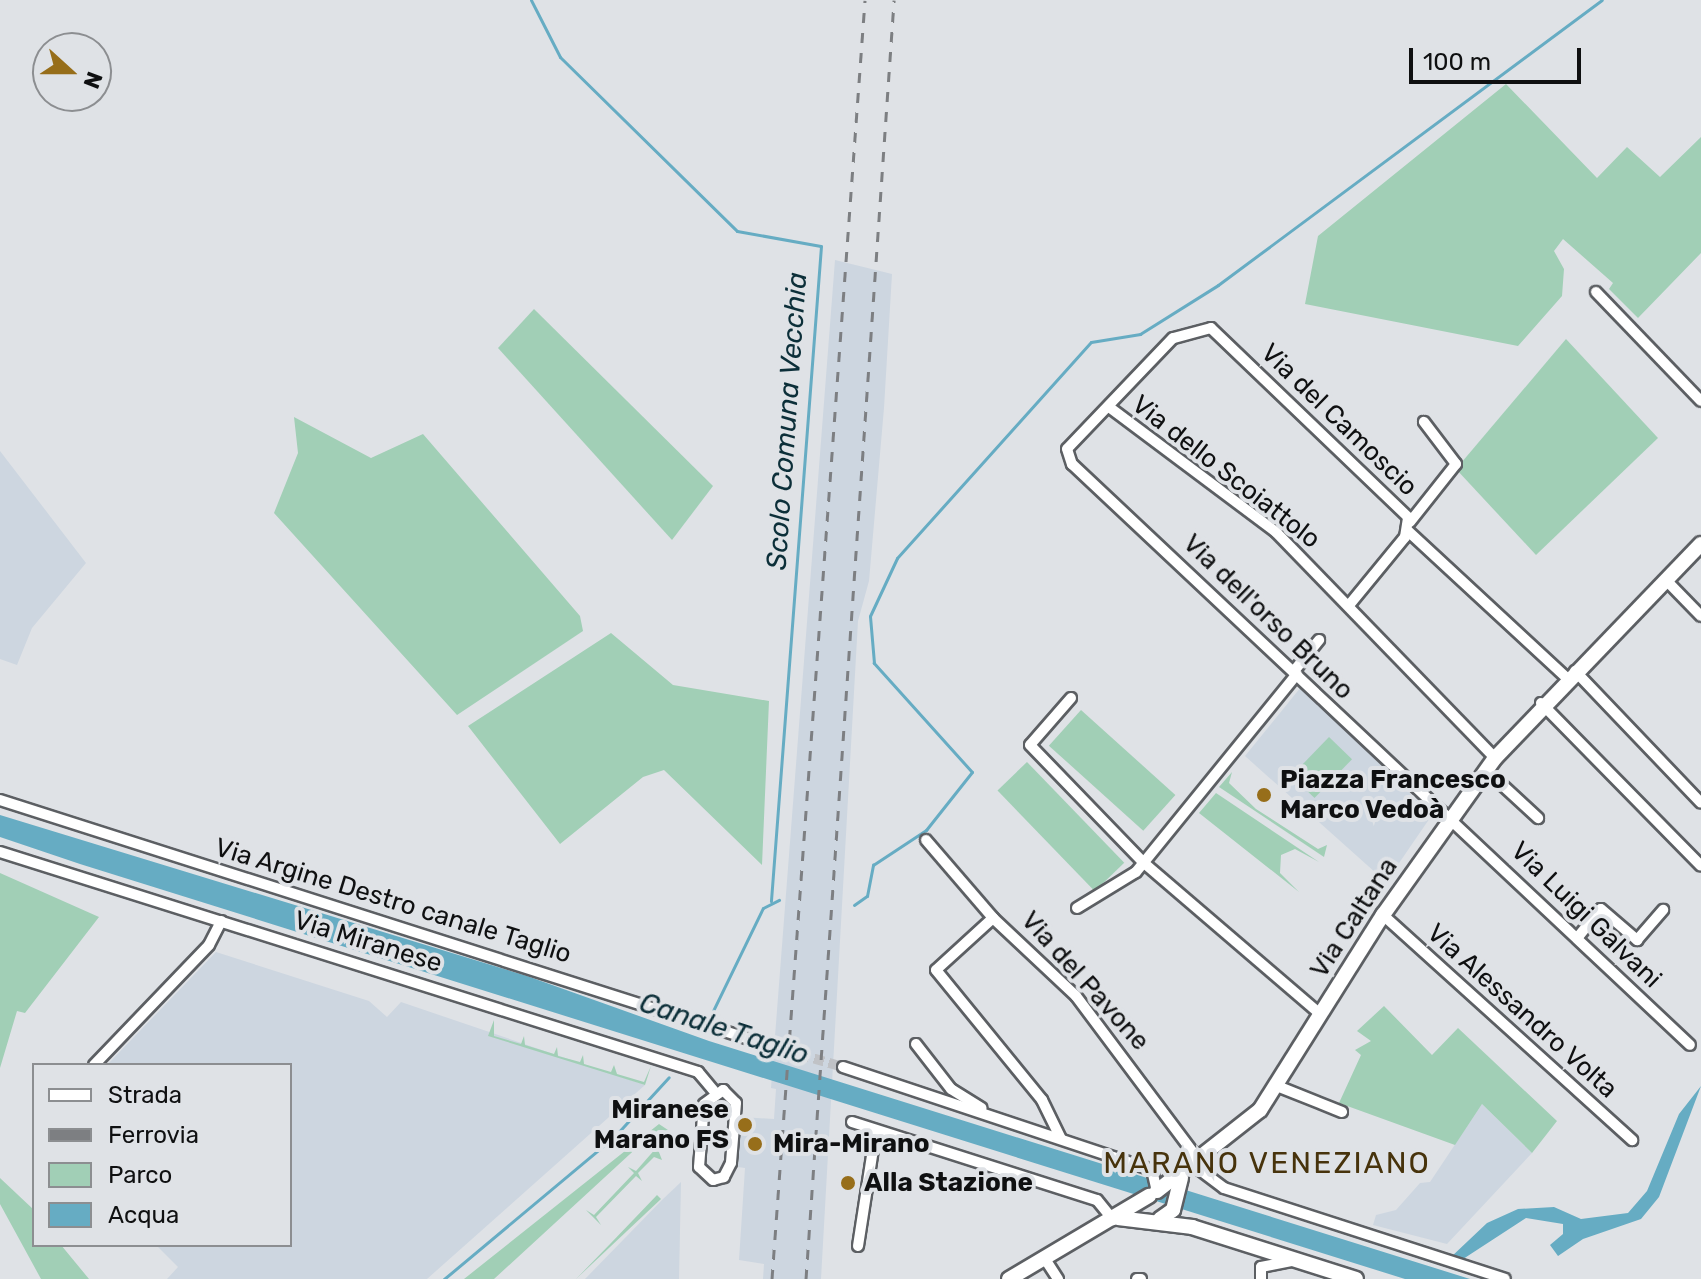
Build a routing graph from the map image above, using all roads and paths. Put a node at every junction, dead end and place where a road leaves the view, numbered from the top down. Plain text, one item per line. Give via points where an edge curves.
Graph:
1 (1596, 292) dead end
2 (1701, 401) edge
3 (1109, 407) junction
4 (1424, 422) dead end
5 (1071, 445) joint
6 (1409, 527) junction
7 (1701, 544) edge
8 (1666, 580) junction
9 (1350, 604) junction
10 (1701, 616) edge
11 (1319, 640) dead end
12 (1296, 673) junction
13 (1571, 675) junction
14 (1071, 698) dead end
15 (1541, 703) junction
16 (1490, 764) junction
17 (0, 800) edge
18 (1701, 803) edge
19 (1451, 818) junction
20 (1538, 818) dead end
21 (926, 840) dead end
22 (0, 852) edge
23 (1144, 863) junction
24 (1701, 866) edge
25 (1077, 908) dead end
26 (1663, 910) dead end
27 (1383, 915) junction
28 (993, 918) junction
29 (221, 921) junction
30 (1578, 937) junction
31 (1320, 1014) junction
32 (916, 1044) dead end
33 (1690, 1045) dead end
34 (771, 1046) tunnel mouth
35 (96, 1063) edge
36 (843, 1067) tunnel mouth
37 (1277, 1086) junction
38 (714, 1091) junction
39 (1342, 1112) dead end
40 (984, 1114) junction
41 (852, 1122) dead end
42 (876, 1130) junction
43 (1061, 1139) junction
44 (1632, 1140) dead end
45 (1198, 1165) junction
46 (1181, 1178) junction
47 (1148, 1198) junction
48 (1178, 1211) junction
49 (1157, 1218) junction
50 (1116, 1219) junction
51 (858, 1246) dead end
52 (1045, 1259) junction
53 (1296, 1260) junction
54 (1009, 1279) edge
55 (1058, 1279) edge
56 (1261, 1279) edge
57 (1356, 1279) edge
58 (1505, 1279) edge

1 - 2 street
3 - 5 street, Via del Camoscio
3 - 6 street, Via del Camoscio via 1113,395 1173,338 1211,328
3 - 9 street, Via dello Scoiattolo via 1276,532
4 - 6 street via 1456,464
5 - 12 street, Via dell'orso Bruno via 1072,464
6 - 9 street
6 - 13 street, Via del Camoscio
7 - 8 main road, Via Caltana
8 - 10 street
8 - 13 main road, Via Caltana
9 - 16 street, Via dello Scoiattolo
11 - 12 street
12 - 19 street, Via dell'orso Bruno
12 - 23 street
13 - 15 main road, Via Caltana
13 - 18 street, Via del Camoscio
14 - 23 street via 1030,745
15 - 16 main road, Via Caltana
15 - 24 street
16 - 19 main road, Via Caltana
16 - 20 street, Via dello Scoiattolo
17 - 34 street, Via Argine Destro canale Taglio
19 - 27 main road, Via Caltana
19 - 30 street, Via Luigi Galvani
21 - 28 street, Via del Pavone
22 - 29 street, Via Miranese
23 - 25 street
23 - 31 street
26 - 30 street via 1637,940 1601,909
27 - 31 main road, Via Caltana
27 - 44 street, Via Alessandro Volta
28 - 43 street via 936,970 1042,1100
28 - 45 street, Via del Pavone via 1076,996
29 - 35 street via 209,945
29 - 38 street, Via Miranese via 698,1072
30 - 33 street, Via Luigi Galvani
31 - 37 main road, Via Caltana
32 - 40 street via 951,1089
36 - 40 street
37 - 39 street
37 - 45 main road, Via Caltana
38 - 38 street, Via Miranese via 704,1104 699,1161 713,1180 730,1169 736,1108 731,1094
40 - 43 street
41 - 42 street
42 - 50 street via 1097,1200
42 - 51 street
43 - 47 street via 1157,1176
45 - 46 main road, Via Caltana
45 - 58 street, Via del Pavone via 1224,1188
46 - 47 main road, Via Caltana
46 - 48 main road
47 - 48 main road
47 - 49 main road
47 - 50 main road, Via Caltana
48 - 49 main road
48 - 49 main road
48 - 53 main road
49 - 50 main road, Via Caltana
50 - 52 main road, Via Caltana
52 - 54 main road, Via Caltana
52 - 55 street
53 - 56 street via 1261,1267
53 - 57 main road

